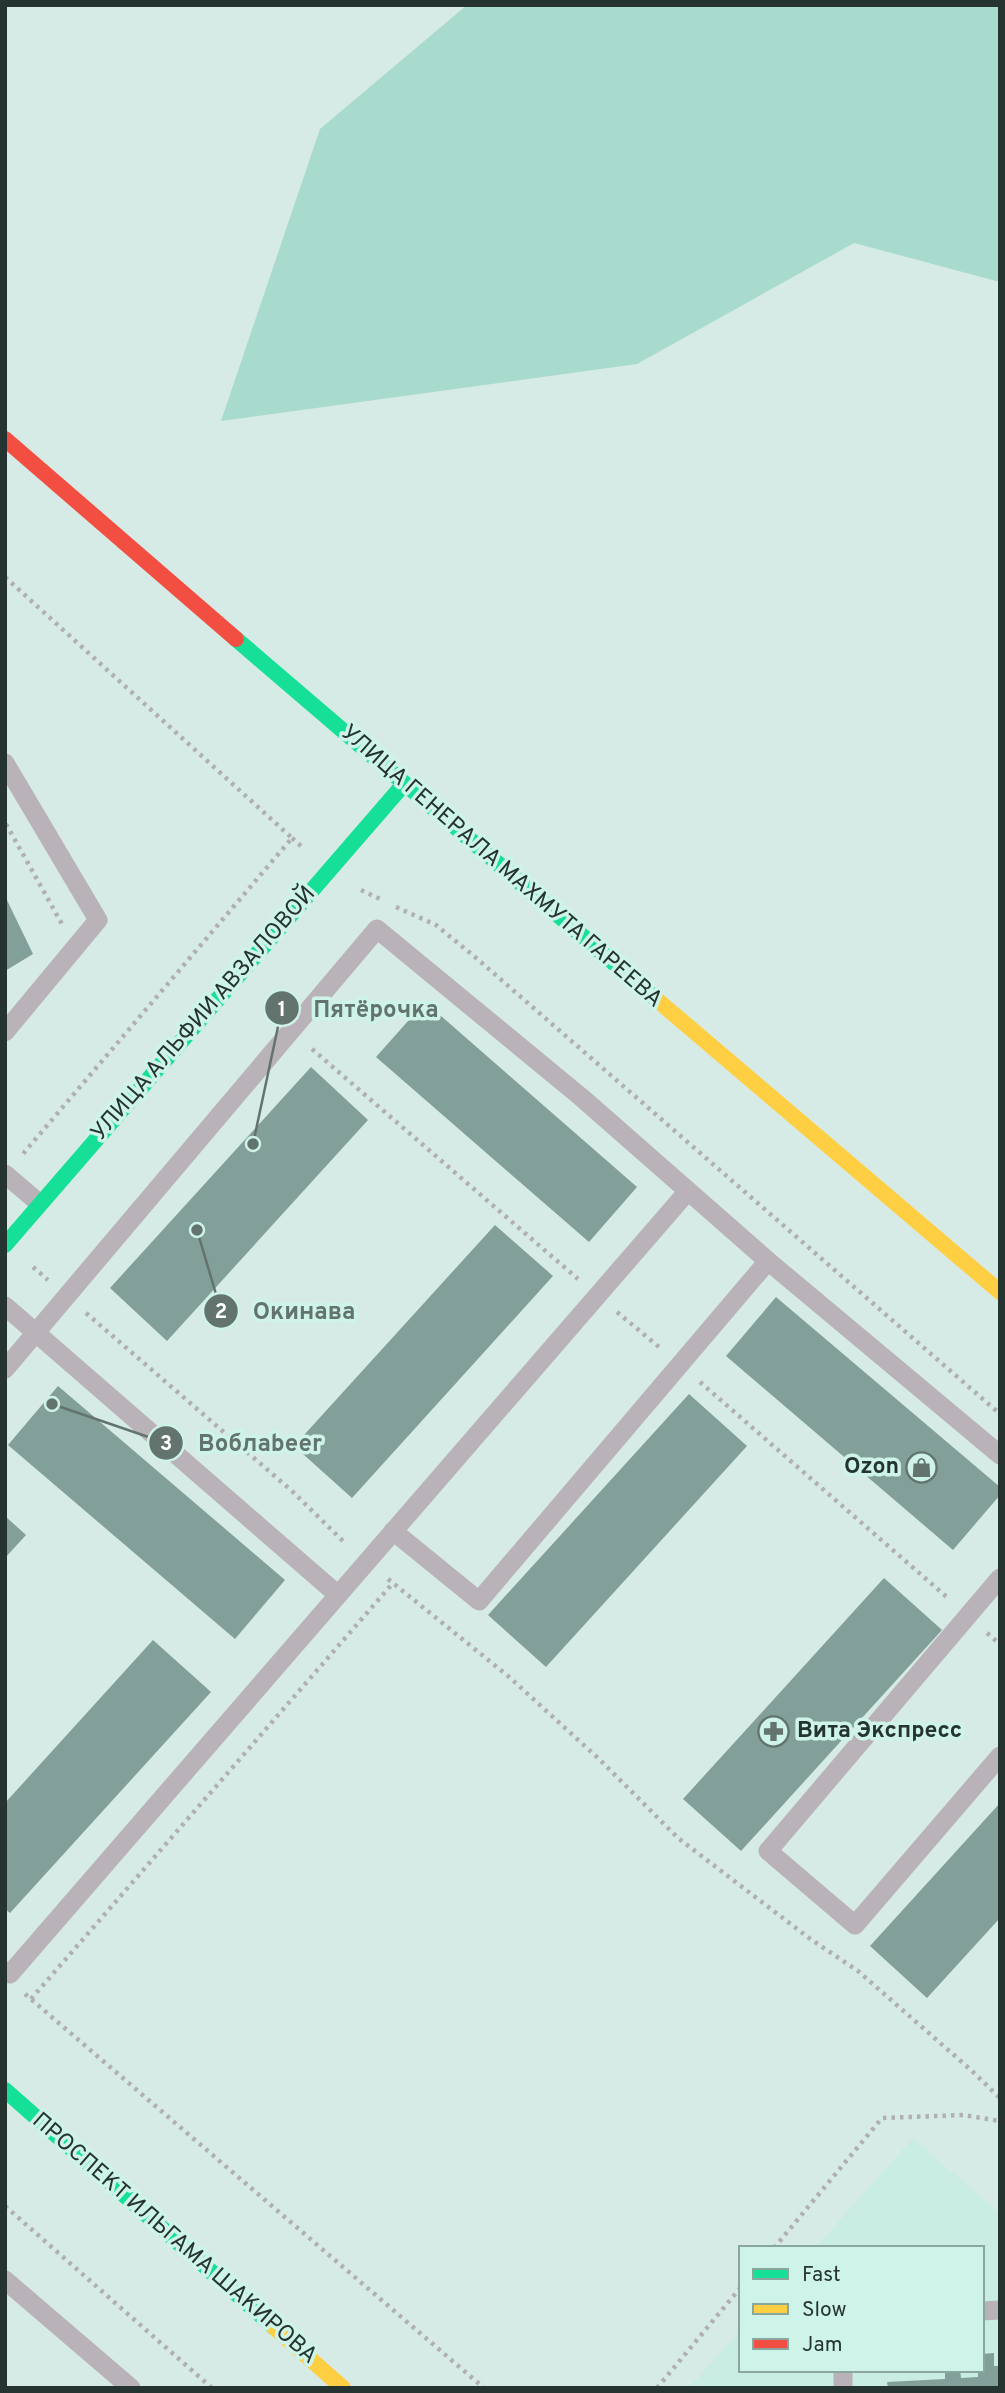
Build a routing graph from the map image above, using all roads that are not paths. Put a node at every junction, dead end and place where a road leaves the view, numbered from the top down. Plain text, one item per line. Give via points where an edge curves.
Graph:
1 (5, 439) edge
2 (5, 762) edge
3 (404, 784) junction
4 (5, 1032) edge
5 (5, 1174) edge
6 (688, 1191) junction
7 (39, 1203) junction
8 (5, 1245) edge
9 (768, 1261) junction
10 (1000, 1292) edge
11 (5, 1306) edge
12 (36, 1332) junction
13 (5, 1369) edge
14 (1000, 1455) edge
15 (393, 1531) junction
16 (1000, 1578) edge
17 (338, 1595) junction
18 (1000, 1756) edge
19 (5, 1970) edge
20 (5, 2090) edge
21 (5, 2280) edge
22 (131, 2388) edge
23 (343, 2388) edge

1 - 3 street, УЛИЦА ГЕНЕРАЛА МАХМУТА ГАРЕЕВА
2 - 4 lane via 98,920
3 - 7 street, УЛИЦА АЛЬФИИ АВЗАЛОВОЙ
3 - 10 street, УЛИЦА ГЕНЕРАЛА МАХМУТА ГАРЕЕВА
5 - 7 lane
6 - 9 lane
6 - 12 lane via 377,929
6 - 15 lane
7 - 8 street, УЛИЦА АЛЬФИИ АВЗАЛОВОЙ
9 - 14 lane
9 - 15 lane via 479,1601
11 - 12 lane
12 - 13 lane
12 - 17 lane
15 - 17 lane
16 - 18 lane via 768,1851 855,1925
17 - 19 lane via 10,1974
20 - 23 street, ПРОСПЕКТ ИЛЬГАМА ШАКИРОВА
21 - 22 lane

